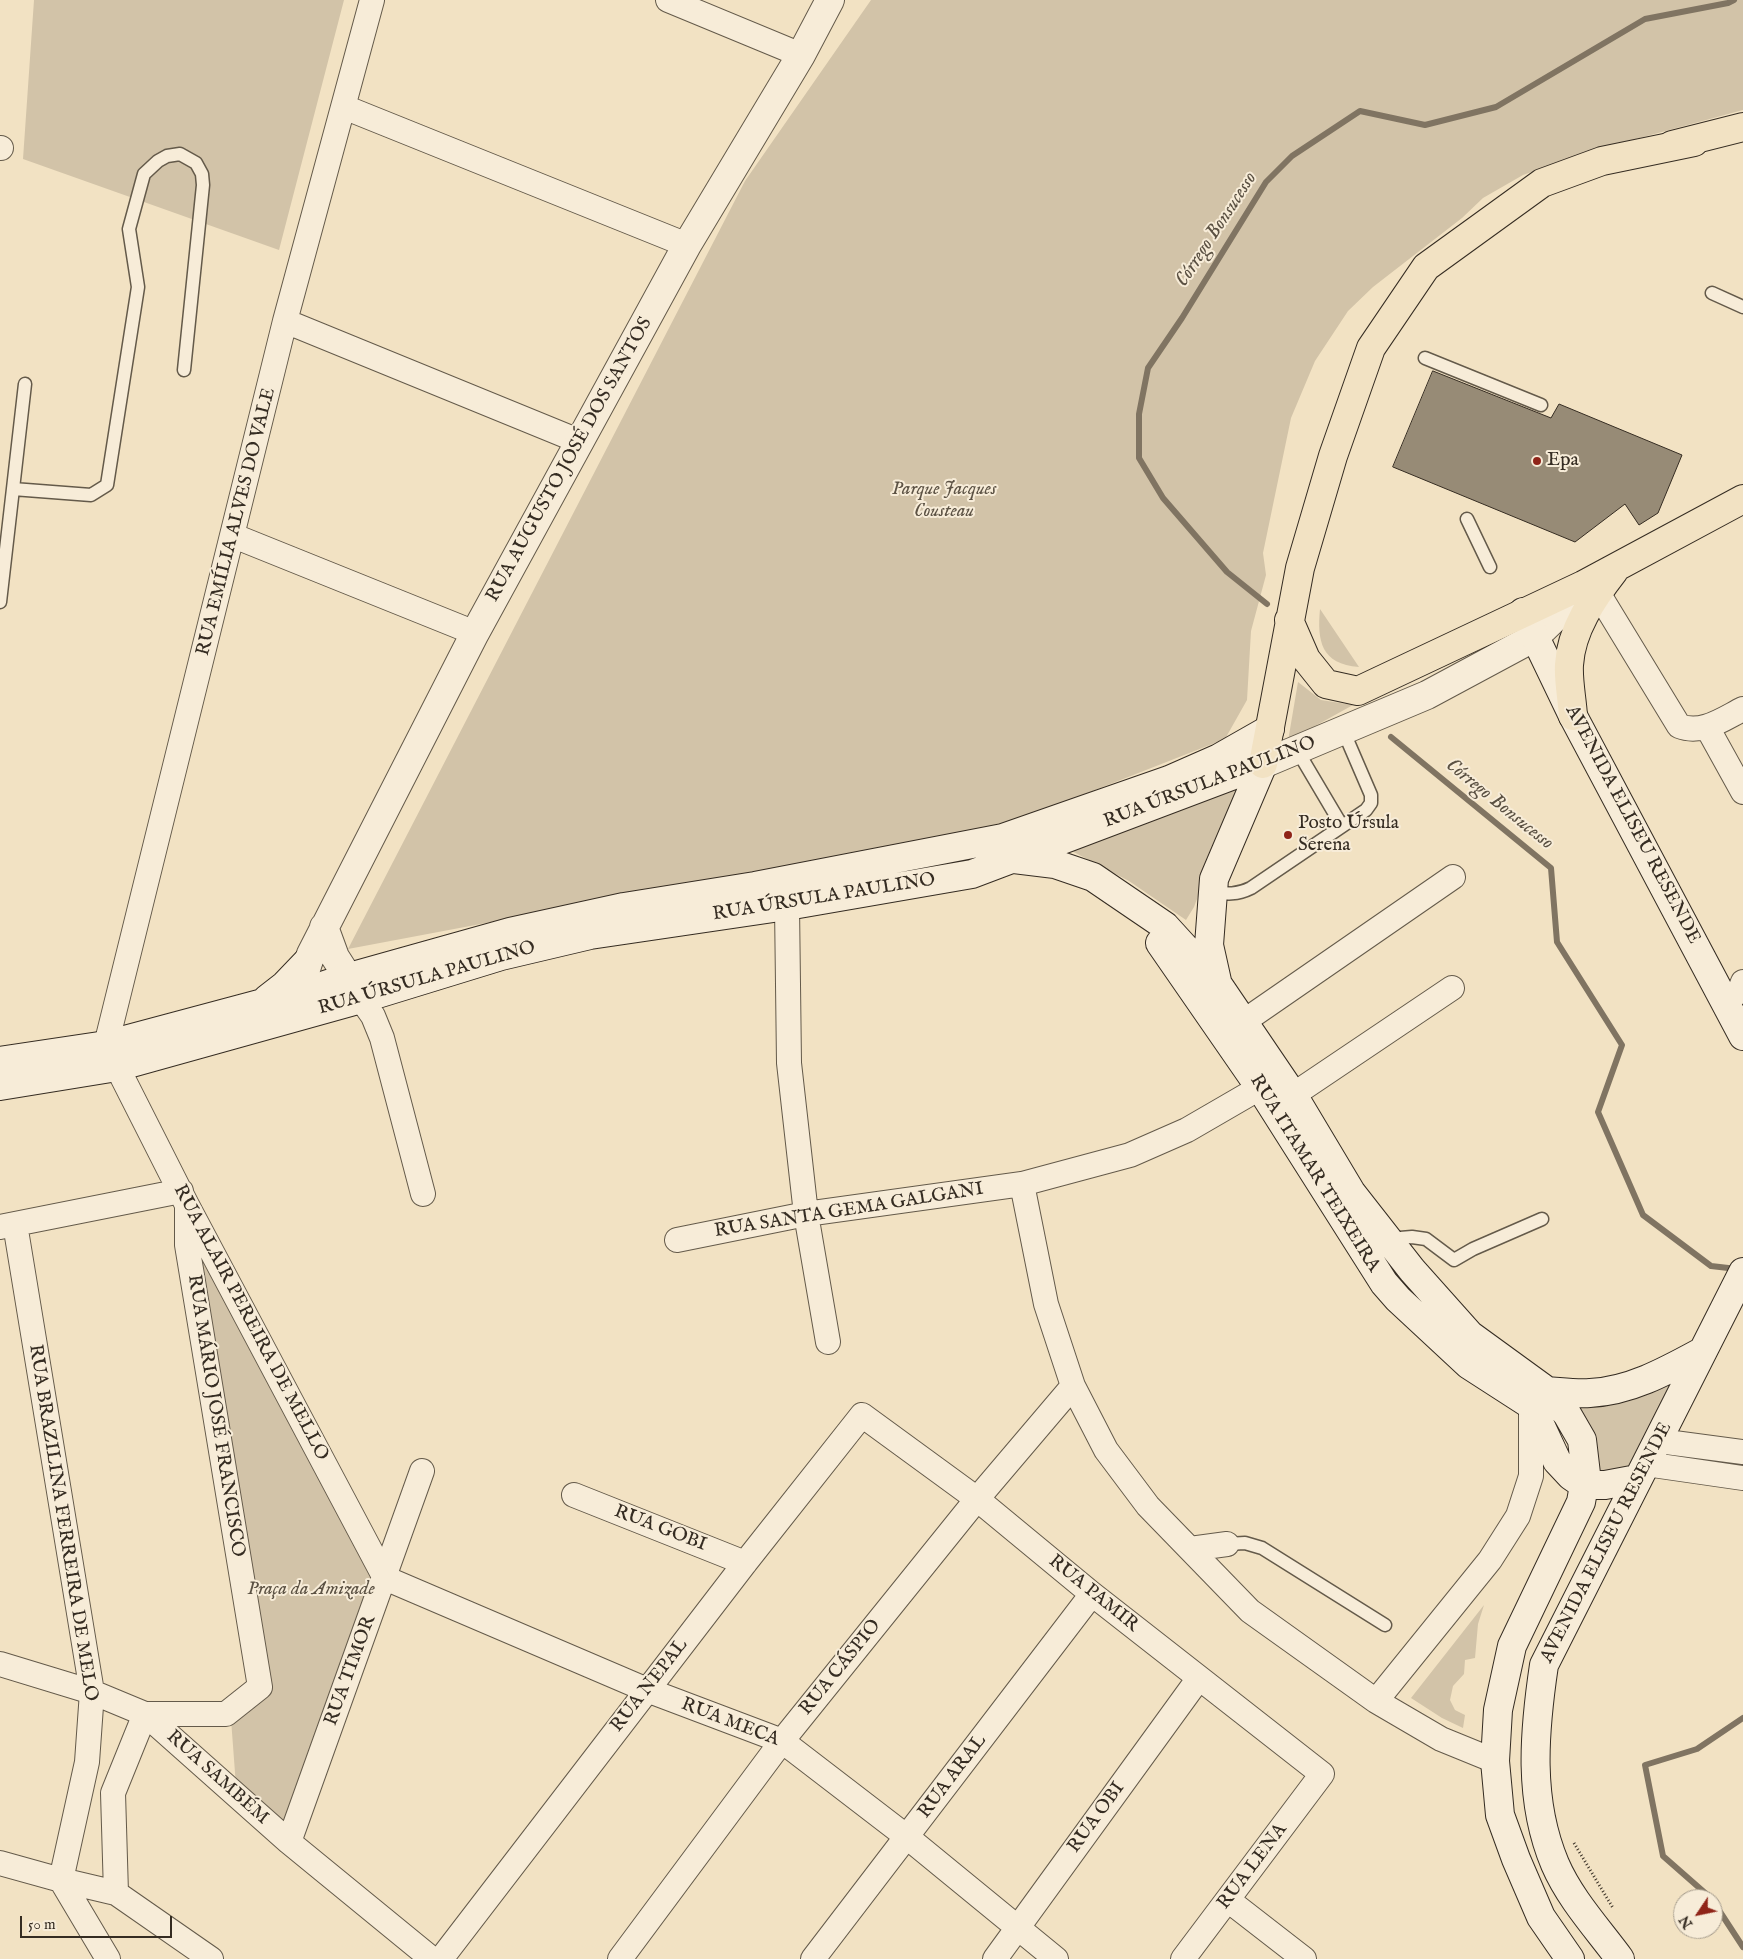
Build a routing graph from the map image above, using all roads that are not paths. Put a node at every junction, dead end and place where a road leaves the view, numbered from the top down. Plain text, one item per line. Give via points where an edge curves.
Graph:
1 (372, 0) edge
2 (668, 0) edge
3 (830, 0) edge
4 (801, 55) junction
5 (344, 107) junction
6 (1743, 127) edge
7 (1743, 135) edge
8 (1672, 145) junction
9 (687, 245) junction
10 (1712, 293) dead end
11 (1743, 307) edge
12 (285, 321) junction
13 (1425, 358) dead end
14 (184, 370) dead end
15 (25, 384) dead end
16 (1542, 404) dead end
17 (581, 442) junction
18 (13, 489) junction
19 (1743, 499) edge
20 (1467, 519) dead end
21 (234, 536) junction
22 (1490, 568) dead end
23 (1603, 580) junction
24 (0, 602) edge
25 (1523, 612) junction
26 (1289, 620) junction
27 (475, 633) junction
28 (1536, 637) junction
29 (1743, 709) edge
30 (1573, 716) junction
31 (1707, 727) junction
32 (1270, 729) junction
33 (1343, 730) junction
34 (1297, 750) junction
35 (1264, 764) junction
36 (1743, 792) edge
37 (1342, 826) junction
38 (1014, 859) junction
39 (1453, 877) dead end
40 (1212, 892) junction
41 (787, 906) junction
42 (1136, 906) junction
43 (324, 927) junction
44 (308, 961) junction
45 (1217, 983) junction
46 (354, 988) junction
47 (1452, 988) dead end
48 (1734, 991) edge
49 (307, 1003) junction
50 (260, 1004) junction
51 (1243, 1022) junction
52 (1743, 1036) edge
53 (112, 1056) junction
54 (0, 1061) edge
55 (0, 1086) edge
56 (1278, 1087) junction
57 (1022, 1184) junction
58 (423, 1194) dead end
59 (184, 1198) junction
60 (806, 1214) junction
61 (1542, 1219) dead end
62 (7, 1226) edge
63 (1388, 1239) junction
64 (677, 1240) dead end
65 (1743, 1272) edge
66 (828, 1342) dead end
67 (1703, 1351) junction
68 (1073, 1386) junction
69 (1537, 1392) junction
70 (862, 1415) joint
71 (1659, 1440) junction
72 (1743, 1452) edge
73 (422, 1471) dead end
74 (1642, 1471) junction
75 (1743, 1478) edge
76 (1584, 1485) junction
77 (574, 1496) dead end
78 (977, 1499) junction
79 (1228, 1544) joint
80 (1190, 1549) junction
81 (745, 1563) junction
82 (384, 1578) junction
83 (1092, 1594) junction
84 (1385, 1625) dead end
85 (0, 1664) edge
86 (1199, 1678) junction
87 (647, 1690) junction
88 (92, 1692) junction
89 (1376, 1701) junction
90 (145, 1714) junction
91 (782, 1741) junction
92 (1495, 1762) junction
93 (1322, 1774) joint
94 (907, 1837) junction
95 (289, 1842) junction
96 (0, 1863) edge
97 (61, 1880) junction
98 (116, 1893) junction
99 (1228, 1900) junction
100 (1018, 1927) junction
101 (108, 1959) edge
102 (211, 1959) edge
103 (432, 1959) edge
104 (441, 1959) edge
105 (620, 1959) edge
106 (813, 1959) edge
107 (995, 1959) edge
108 (1056, 1959) edge
109 (1183, 1959) edge
110 (1304, 1959) edge
111 (1570, 1959) edge
112 (1620, 1959) edge

1 - 5 street, RUA EMÍLIA ALVES DO VALE
2 - 4 street
3 - 4 main road, RUA AUGUSTO JOSÉ DOS SANTOS
4 - 9 main road, RUA AUGUSTO JOSÉ DOS SANTOS
5 - 9 street
5 - 12 street, RUA EMÍLIA ALVES DO VALE
6 - 8 main road
7 - 8 main road
8 - 26 main road via 1602,161 1542,184 1426,267 1371,348 1333,456 1300,568
9 - 17 main road, RUA AUGUSTO JOSÉ DOS SANTOS
10 - 11 lane
12 - 17 street
12 - 21 street, RUA EMÍLIA ALVES DO VALE
13 - 16 lane
14 - 18 lane via 203,184 196,163 180,154 158,161 144,174 129,228 138,287 108,485 91,495
15 - 18 lane
17 - 27 main road, RUA AUGUSTO JOSÉ DOS SANTOS
18 - 24 lane
19 - 23 main road, RUA ÚRSULA PAULINO
20 - 22 lane
21 - 27 street
21 - 53 street, RUA EMÍLIA ALVES DO VALE
23 - 25 main road, RUA ÚRSULA PAULINO
23 - 28 main road, RUA ÚRSULA PAULINO
23 - 30 main road via 1573,641 1569,666
23 - 31 street via 1679,726 1690,730
25 - 26 main road, RUA ÚRSULA PAULINO via 1358,691 1326,684 1306,659
25 - 28 main road, AVENIDA ELISEU RESENDE
26 - 32 main road
27 - 43 main road, RUA AUGUSTO JOSÉ DOS SANTOS
28 - 30 main road, AVENIDA ELISEU RESENDE
28 - 33 main road, RUA ÚRSULA PAULINO via 1427,695
29 - 31 street
30 - 48 main road, AVENIDA ELISEU RESENDE
31 - 36 street
32 - 35 main road
32 - 46 main road, RUA ÚRSULA PAULINO via 1219,758 1169,780 1003,838 510,932
33 - 34 main road, RUA ÚRSULA PAULINO
33 - 37 lane via 1371,795 1371,803
34 - 35 main road, RUA ÚRSULA PAULINO
34 - 37 lane
35 - 38 main road, RUA ÚRSULA PAULINO
35 - 40 main road, RUA ITAMAR TEIXEIRA via 1214,879
37 - 40 lane via 1240,893
38 - 41 main road, RUA ÚRSULA PAULINO via 972,874
38 - 42 main road, RUA ITAMAR TEIXEIRA via 1055,864 1093,878
39 - 51 street
40 - 45 main road, RUA ITAMAR TEIXEIRA via 1208,945
41 - 46 main road, RUA ÚRSULA PAULINO via 590,935
41 - 60 street via 789,1063
42 - 45 main road, RUA ITAMAR TEIXEIRA via 1165,926
42 - 56 main road, RUA ITAMAR TEIXEIRA
43 - 44 main road, RUA AUGUSTO JOSÉ DOS SANTOS
43 - 46 main road via 335,957
44 - 49 main road, RUA AUGUSTO JOSÉ DOS SANTOS via 304,976
44 - 50 main road via 285,985
45 - 51 main road, RUA ITAMAR TEIXEIRA
46 - 49 main road, RUA ÚRSULA PAULINO
46 - 58 street via 373,1016 382,1038
47 - 56 street, RUA SANTA GEMA GALGANI
48 - 52 main road, AVENIDA ELISEU RESENDE
49 - 50 main road, RUA ÚRSULA PAULINO
49 - 53 main road, RUA ÚRSULA PAULINO
50 - 53 main road, RUA ÚRSULA PAULINO
51 - 56 main road, RUA ITAMAR TEIXEIRA
53 - 54 main road, RUA ÚRSULA PAULINO
53 - 55 main road, RUA ÚRSULA PAULINO
53 - 59 street, RUA ALAIR PEREIRA DE MELLO
56 - 57 street, RUA SANTA GEMA GALGANI via 1130,1155
56 - 63 main road, RUA ITAMAR TEIXEIRA
56 - 69 main road, RUA ITAMAR TEIXEIRA via 1384,1283 1398,1300 1469,1365
57 - 60 street, RUA SANTA GEMA GALGANI
57 - 68 street via 1046,1304
59 - 62 street
59 - 82 street, RUA ALAIR PEREIRA DE MELLO
59 - 90 street, RUA MÁRIO JOSÉ FRANCISCO via 187,1245 260,1687 226,1714
60 - 64 street, RUA SANTA GEMA GALGANI
60 - 66 street
61 - 63 lane via 1454,1260 1426,1239
62 - 88 street, RUA BRAZILINA FERREIRA DE MELO
63 - 69 main road, RUA ITAMAR TEIXEIRA via 1470,1335
65 - 67 main road, AVENIDA ELISEU RESENDE
67 - 69 main road via 1661,1374 1630,1385 1591,1393
67 - 71 main road, AVENIDA ELISEU RESENDE
68 - 78 street, RUA CÁSPIO
68 - 80 street via 1106,1450 1148,1506
69 - 76 main road, AVENIDA ELISEU RESENDE via 1568,1414 1582,1440
69 - 89 street via 1531,1476 1518,1516 1490,1560
70 - 78 street, RUA PAMIR
70 - 81 street, RUA NEPAL
71 - 72 street
71 - 74 main road, AVENIDA ELISEU RESENDE
73 - 82 street, RUA TIMOR
74 - 75 street
74 - 76 main road via 1606,1485
74 - 112 main road, AVENIDA ELISEU RESENDE via 1544,1665 1536,1722 1534,1774 1543,1826 1555,1864 1569,1890
76 - 92 main road, AVENIDA ELISEU RESENDE via 1578,1512 1512,1646 1498,1710
77 - 81 street, RUA GOBI
78 - 83 street, RUA PAMIR
78 - 91 street, RUA CÁSPIO
79 - 80 street
79 - 84 lane via 1246,1542 1262,1548
80 - 89 street via 1250,1611
81 - 87 street, RUA NEPAL
82 - 87 street, RUA MECA
82 - 95 street, RUA TIMOR
83 - 86 street, RUA PAMIR
83 - 94 street, RUA ARAL
85 - 88 street
86 - 93 street, RUA PAMIR
86 - 100 street, RUA OBI
87 - 91 street, RUA MECA
87 - 104 street, RUA NEPAL
88 - 90 street
88 - 97 street, RUA BRAZILINA FERREIRA DE MELO via 88,1762
89 - 92 street via 1441,1739
90 - 95 street, RUA SAMBÉM
90 - 98 street, RUA SAMBÉM via 113,1793
91 - 94 street, RUA MECA
91 - 105 street, RUA CÁSPIO
92 - 111 main road, AVENIDA ELISEU RESENDE via 1500,1815 1516,1859 1541,1917
93 - 99 street, RUA LENA
94 - 100 street, RUA MECA
94 - 106 street, RUA ARAL
95 - 103 street, RUA SAMBÉM
96 - 97 street
97 - 98 street
97 - 101 street
98 - 102 street
99 - 109 street, RUA LENA
99 - 110 street
100 - 107 street, RUA OBI
100 - 108 street, RUA MECA

